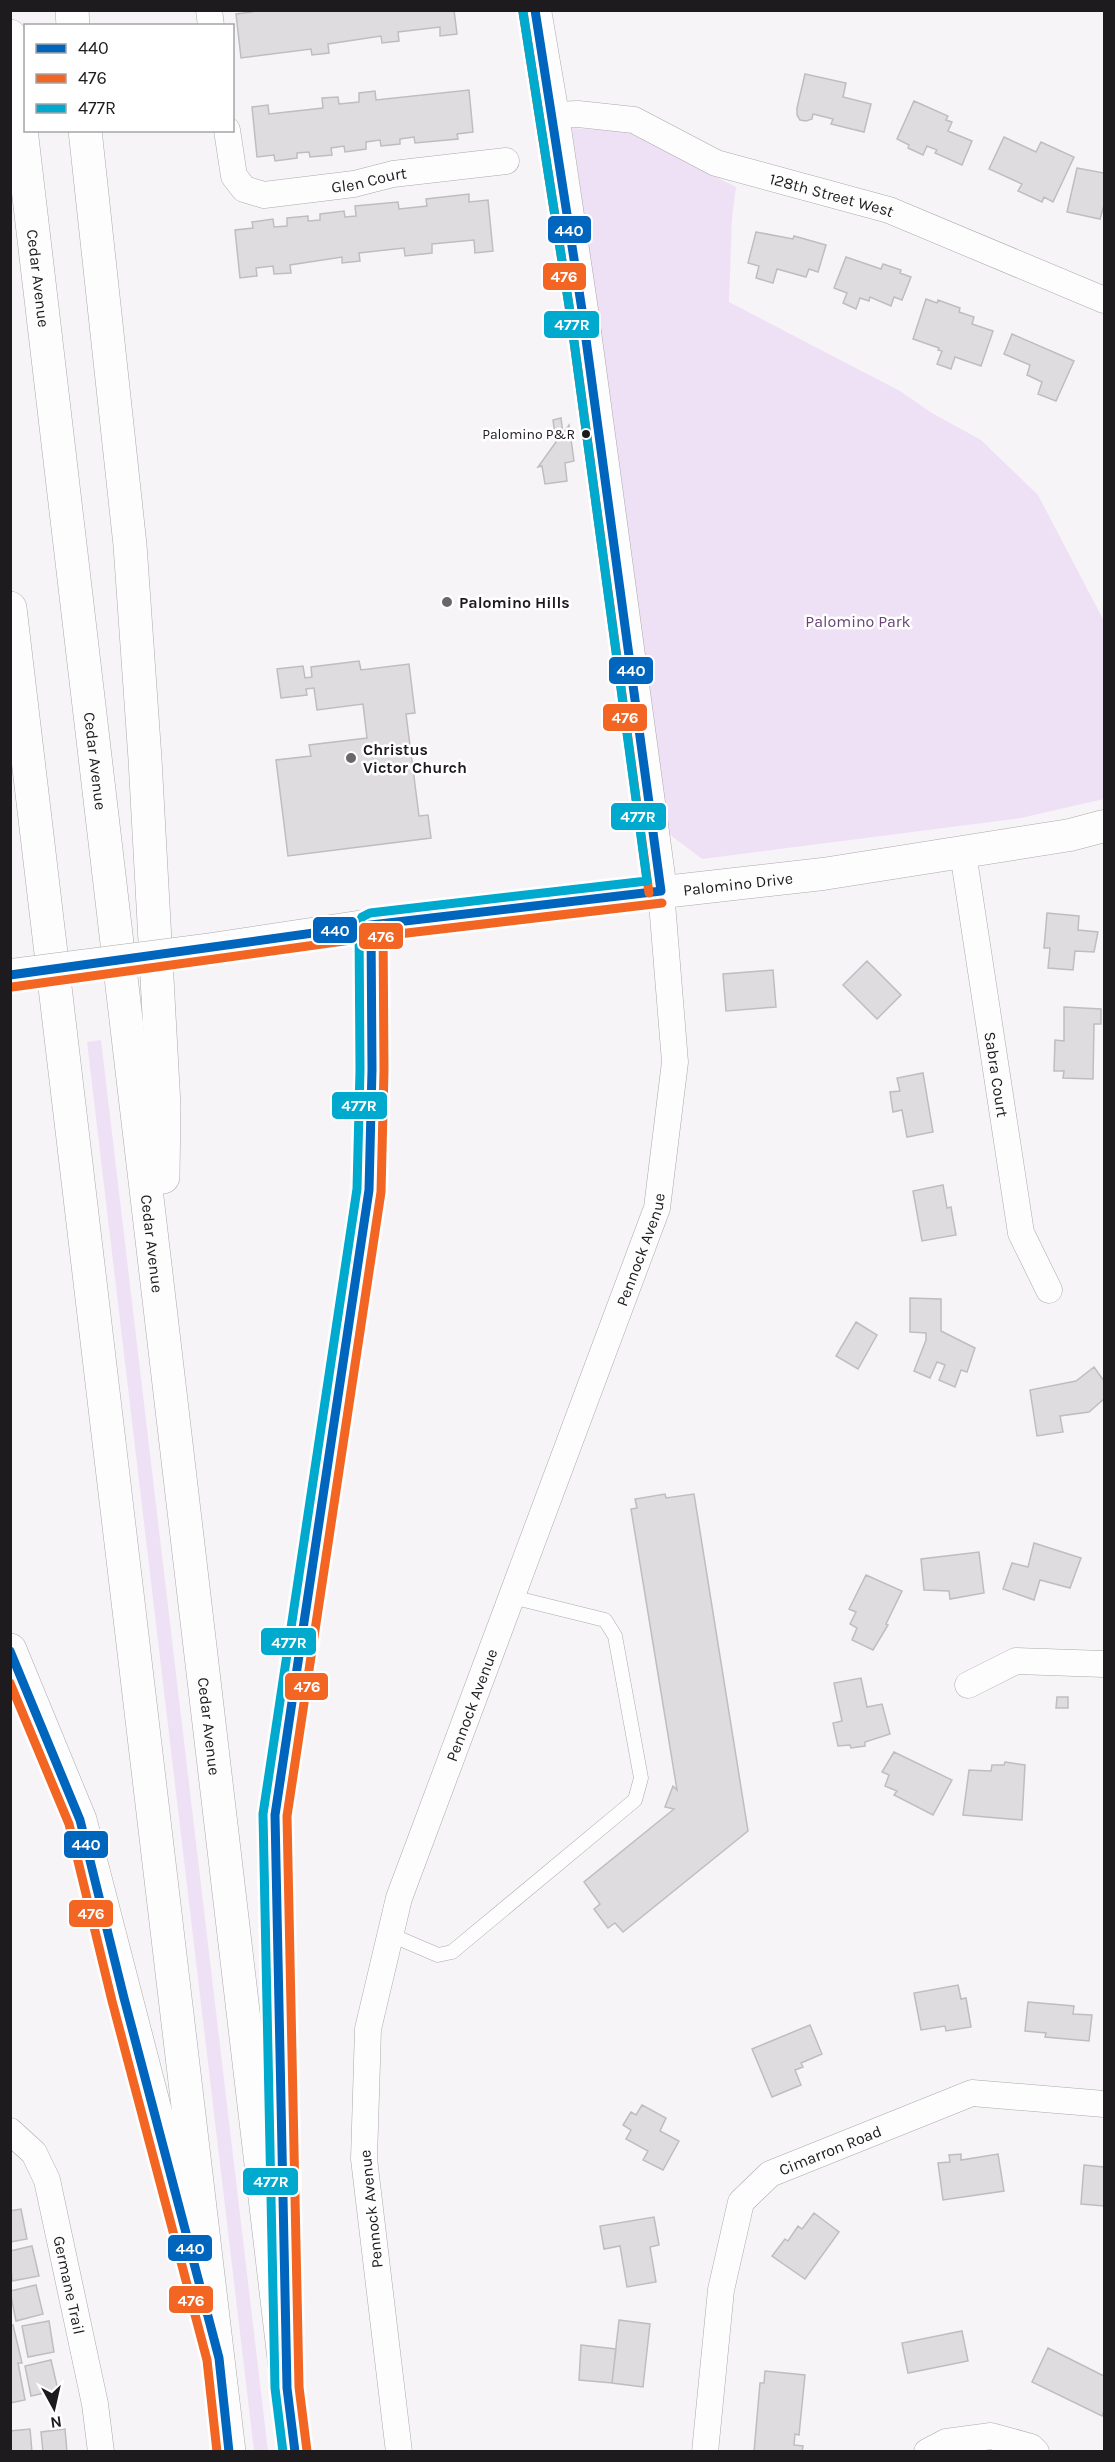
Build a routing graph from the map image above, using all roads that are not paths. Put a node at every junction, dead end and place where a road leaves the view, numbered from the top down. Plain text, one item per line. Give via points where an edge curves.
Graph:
1 (535, 10) edge
2 (10, 36) edge
3 (553, 115) junction
4 (85, 132) edge
5 (227, 132) edge
6 (506, 161) dead end
7 (1104, 300) edge
8 (10, 608) edge
9 (1104, 826) edge
10 (963, 853) junction
11 (661, 891) junction
12 (371, 925) junction
13 (10, 975) edge
14 (1049, 1290) dead end
15 (163, 1319) junction
16 (512, 1597) junction
17 (10, 1650) edge
18 (1104, 1664) edge
19 (968, 1685) dead end
20 (391, 1935) junction
21 (1104, 2103) edge
22 (10, 2131) edge
23 (219, 2358) junction
24 (287, 2388) junction
25 (101, 2451) edge
26 (229, 2451) edge
27 (295, 2451) edge
28 (399, 2451) edge
29 (705, 2451) edge
30 (927, 2451) edge
31 (1036, 2451) edge

1 - 3 street, Pennock Avenue
2 - 15 highway, Cedar Avenue
3 - 7 street, 128th Street West via 634,120 716,163 890,210
3 - 11 street, Pennock Avenue
4 - 15 highway via 130,545 145,759 164,1106
5 - 6 street, Glen Court via 234,176 244,189 264,195
8 - 23 highway
9 - 10 street, Palomino Drive via 1070,836
10 - 11 street, Palomino Drive via 823,874
10 - 14 street, Sabra Court via 1021,1233
11 - 12 street, Palomino Drive
11 - 16 street, Pennock Avenue via 675,1062 657,1208
12 - 13 street, Palomino Drive, bridge
12 - 24 highway via 369,1190 275,1815
15 - 24 highway, Cedar Avenue
16 - 20 street, Pennock Avenue via 399,1898
16 - 20 lane via 605,1620 615,1636 641,1778 635,1800 452,1952 438,1955
17 - 23 highway via 80,1820
18 - 19 street via 1016,1661
20 - 28 street, Pennock Avenue via 368,2029 364,2159
21 - 29 street, Cimarron Road via 972,2092 770,2174 741,2202 721,2290
22 - 25 street, Germane Trail via 34,2153 47,2180 95,2404
23 - 26 highway
24 - 27 highway, Cedar Avenue
30 - 31 street via 946,2442 991,2436

